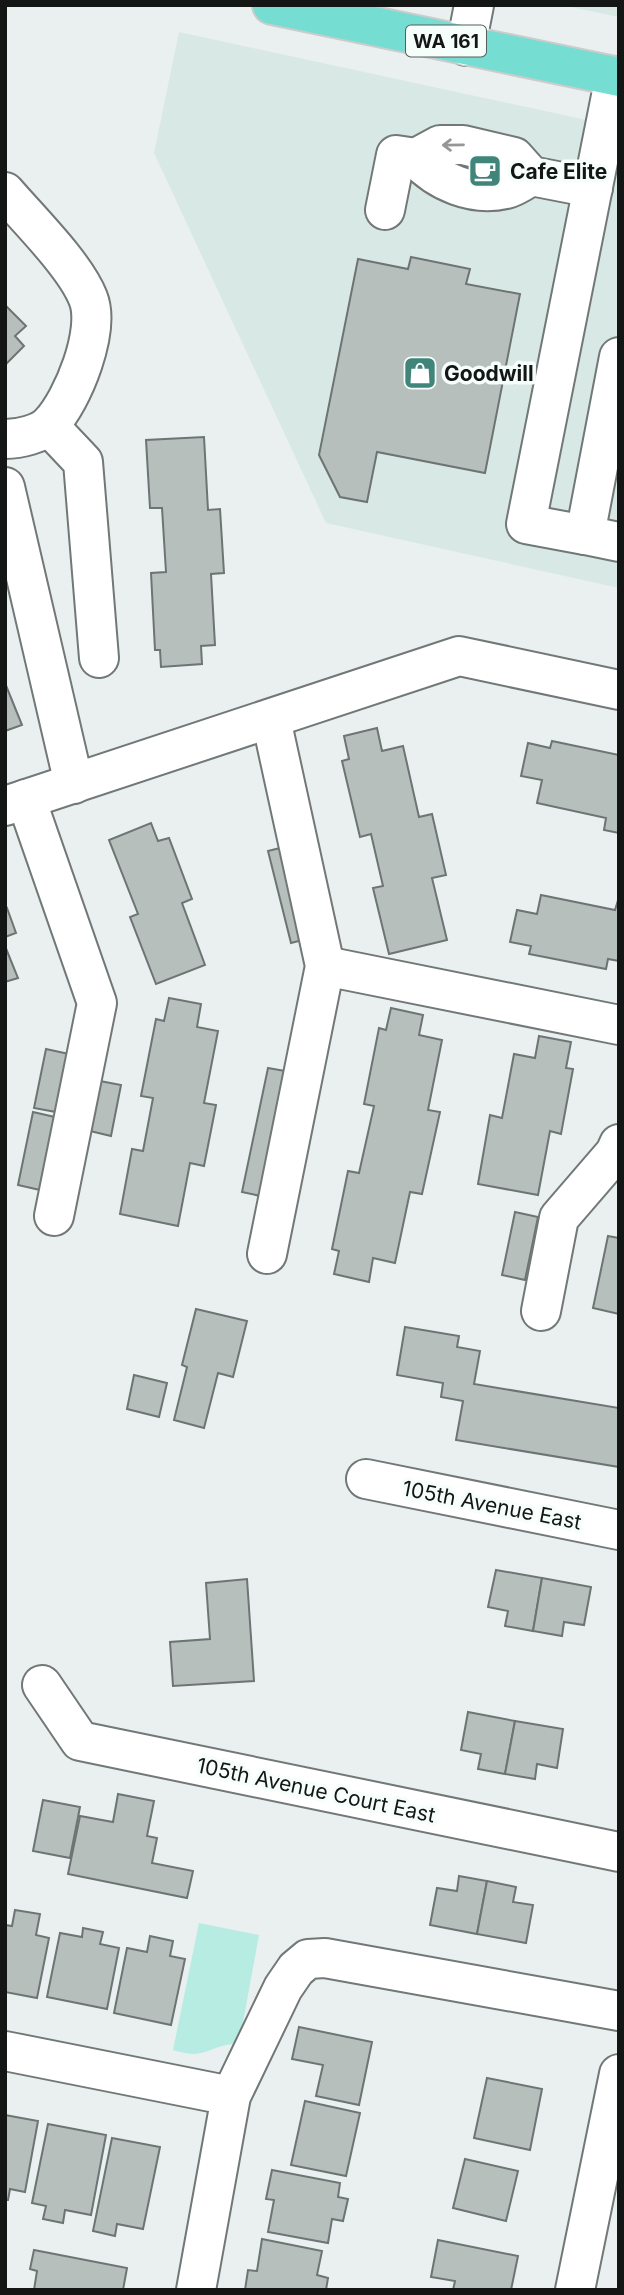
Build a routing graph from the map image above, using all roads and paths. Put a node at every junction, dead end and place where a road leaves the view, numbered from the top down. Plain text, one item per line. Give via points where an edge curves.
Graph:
1 (474, 5) edge
2 (288, 7) edge
3 (466, 46) junction
4 (617, 76) edge
5 (5, 192) edge
6 (385, 210) dead end
7 (599, 212) edge
8 (619, 356) edge
9 (49, 426) junction
10 (5, 439) edge
11 (5, 487) edge
12 (602, 539) edge
13 (99, 658) dead end
14 (619, 690) edge
15 (271, 719) junction
16 (74, 784) junction
17 (16, 803) edge
18 (326, 966) junction
19 (619, 1025) edge
20 (619, 1144) edge
21 (54, 1216) dead end
22 (267, 1254) dead end
23 (541, 1311) dead end
24 (366, 1479) dead end
25 (619, 1530) edge
26 (42, 1685) dead end
27 (619, 1852) edge
28 (619, 2011) edge
29 (5, 2051) edge
30 (619, 2074) edge
31 (231, 2096) junction
32 (603, 2237) edge
33 (196, 2290) edge
34 (575, 2290) edge

1 - 3 street
2 - 3 main road, WA 161
3 - 4 main road, WA 161
4 - 7 street
5 - 9 street via 76,277 89,300 85,361 71,394
6 - 7 street via 396,155 416,158 429,173 461,187 487,192 510,189 531,176
7 - 12 street via 545,426 526,524
8 - 12 street
9 - 10 street via 18,439
9 - 13 street via 83,462
11 - 16 street
14 - 15 street via 459,656
15 - 16 street
15 - 18 street
16 - 17 street
17 - 21 street via 97,1003
18 - 19 street
18 - 22 street
20 - 23 street via 559,1219
24 - 25 street, 105th Avenue East
26 - 27 street, 105th Avenue Court East via 80,1741
28 - 31 street via 325,1958 308,1959 283,1988
29 - 31 street
30 - 32 street
31 - 33 street
32 - 34 street

